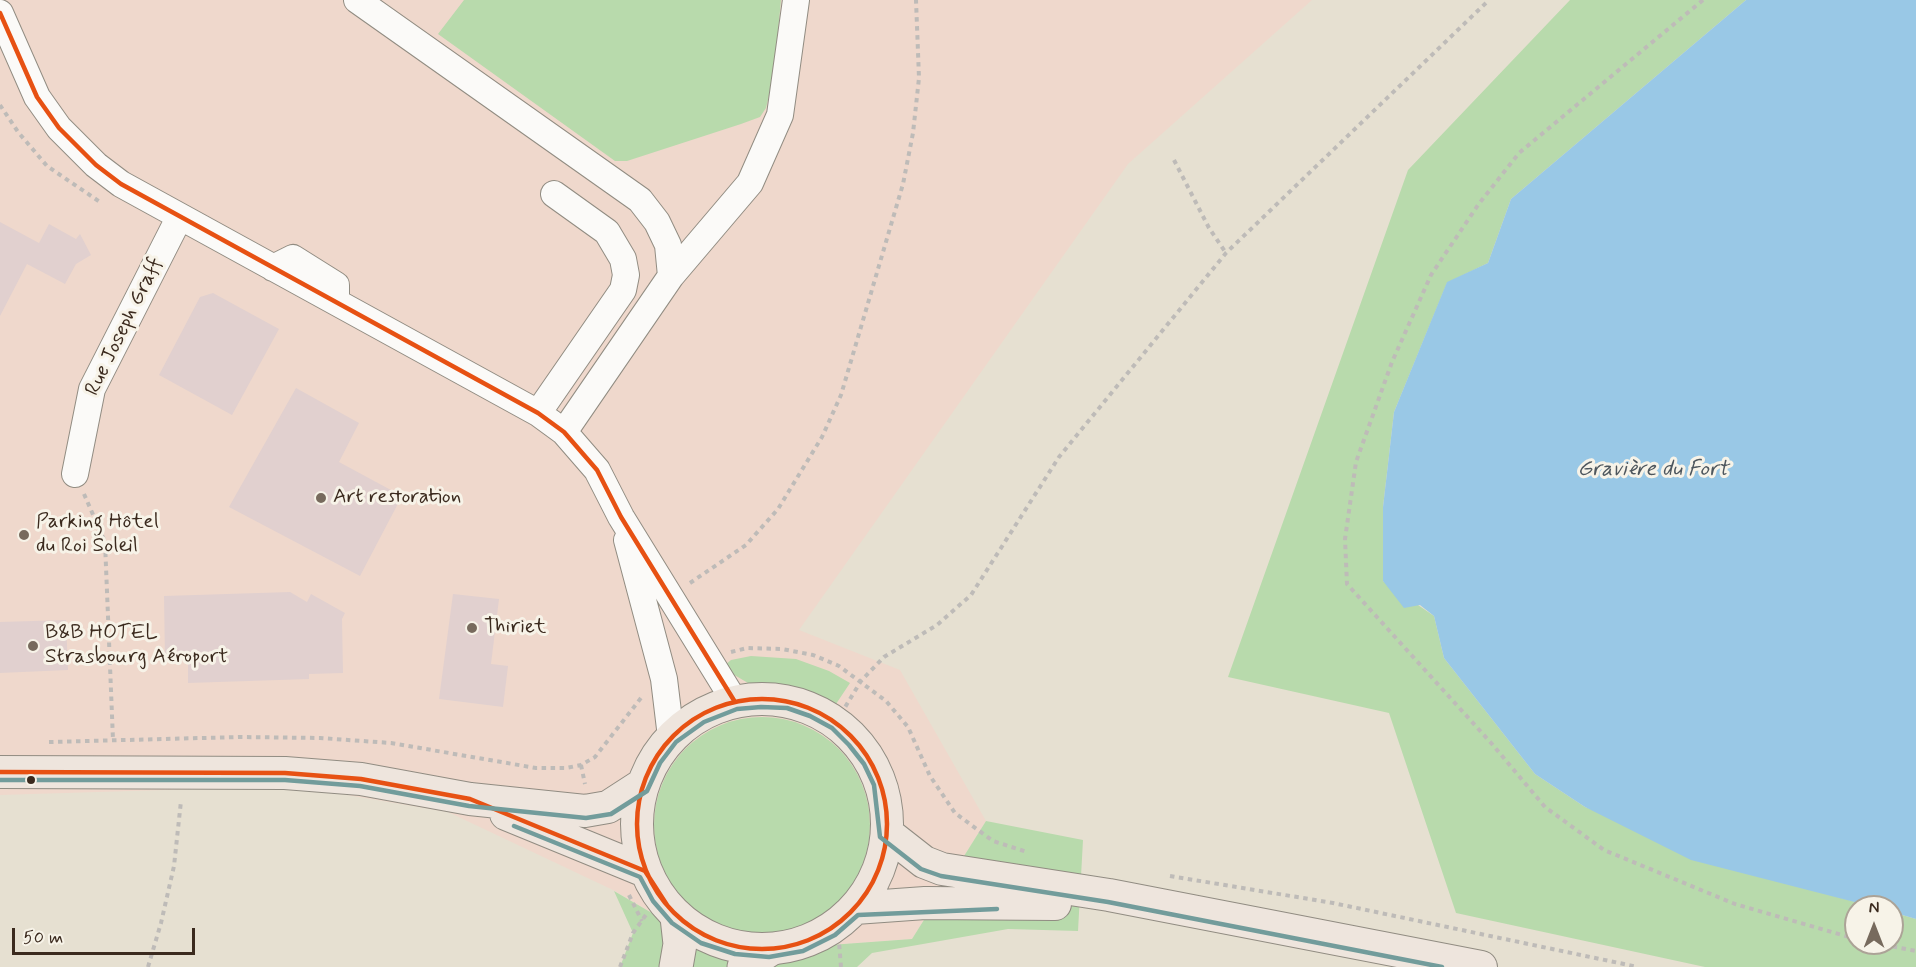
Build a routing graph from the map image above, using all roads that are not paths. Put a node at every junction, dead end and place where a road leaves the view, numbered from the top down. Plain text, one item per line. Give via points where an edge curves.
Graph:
1 (357, 0) edge
2 (796, 0) edge
3 (0, 13) edge
4 (554, 194) dead end
5 (179, 218) junction
6 (671, 276) junction
7 (538, 413) junction
8 (564, 432) junction
9 (75, 474) road end
10 (621, 517) junction
11 (735, 702) junction
12 (671, 737) junction
13 (0, 772) edge
14 (642, 785) junction
15 (470, 799) junction
16 (887, 833) junction
17 (645, 871) junction
18 (855, 908) junction
19 (1209, 916) junction
20 (677, 917) junction
21 (757, 958) edge
22 (676, 967) edge
23 (1481, 967) edge

1 - 6 street via 640,200 668,245
2 - 6 street via 780,115 750,183
3 - 5 street via 37,97 59,128 121,184
4 - 7 street via 607,232 623,259 626,275 623,290
5 - 7 street
5 - 9 street, Rue Joseph Graff via 92,389
6 - 8 street
7 - 8 street
8 - 10 street via 597,470
10 - 11 street
10 - 12 street via 664,679
11 - 12 main road via 700,715
11 - 16 main road via 788,701 836,722 855,740 873,768 886,808
12 - 14 main road via 654,759
13 - 15 main road via 285,773 361,779
14 - 15 main road via 608,807 585,811
14 - 17 main road via 636,814 637,843
15 - 17 main road
16 - 18 main road via 882,860 871,886
16 - 19 main road via 924,862 942,869 1109,895
17 - 20 main road via 659,897
18 - 19 main road via 998,902
18 - 21 main road via 831,929 801,944
19 - 23 main road
20 - 21 main road via 705,936
20 - 22 highway via 680,944

